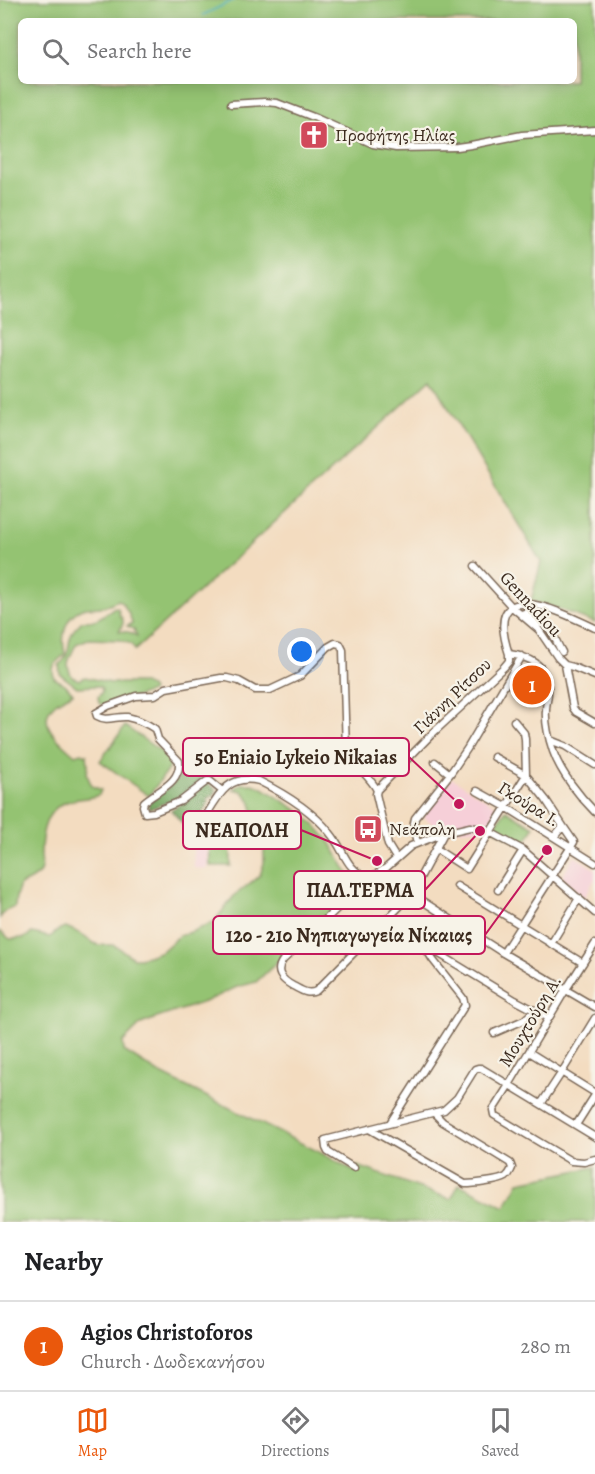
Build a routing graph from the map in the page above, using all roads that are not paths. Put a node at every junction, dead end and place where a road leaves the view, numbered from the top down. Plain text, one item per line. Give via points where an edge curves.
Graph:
1 (231, 104) dead end
2 (595, 130) edge
3 (474, 566) dead end
4 (512, 607) junction
5 (521, 614) junction
6 (595, 628) edge
7 (562, 652) dead end
8 (510, 654) junction
9 (522, 656) junction
10 (565, 665) junction
11 (595, 676) edge
12 (514, 721) dead end
13 (595, 723) edge
14 (550, 740) junction
15 (494, 757) dead end
16 (435, 762) dead end
17 (595, 765) edge
18 (450, 774) junction
19 (526, 775) junction
20 (221, 790) junction
21 (377, 790) junction
22 (477, 791) dead end
23 (506, 807) junction
24 (595, 811) edge
25 (203, 821) dead end
26 (563, 826) junction
27 (490, 832) junction
28 (444, 833) junction
29 (554, 837) junction
30 (417, 842) junction
31 (572, 845) junction
32 (436, 849) junction
33 (523, 850) junction
34 (396, 858) junction
35 (595, 863) edge
36 (379, 873) junction
37 (552, 876) junction
38 (368, 879) junction
39 (457, 886) dead end
40 (498, 890) dead end
41 (410, 894) junction
42 (579, 898) junction
43 (595, 913) edge
44 (521, 925) junction
45 (366, 940) junction
46 (423, 944) junction
47 (551, 944) junction
48 (595, 944) edge
49 (503, 953) junction
50 (583, 963) junction
51 (565, 991) junction
52 (595, 1007) edge
53 (535, 1010) junction
54 (549, 1018) junction
55 (595, 1018) edge
56 (494, 1033) dead end
57 (529, 1052) junction
58 (562, 1072) junction
59 (509, 1085) junction
60 (595, 1094) edge
61 (541, 1104) junction
62 (435, 1114) junction
63 (390, 1123) junction
64 (576, 1125) junction
65 (369, 1128) junction
66 (595, 1137) edge
67 (595, 1159) edge
68 (354, 1168) dead end

1 - 2 street via 277,103 373,144 396,148 457,147 522,135
3 - 4 street, Gennadiou
4 - 5 street, Gennadiou
4 - 6 street via 534,604
4 - 8 street via 503,620
5 - 7 street via 527,612 550,629
5 - 10 street, Gennadiou via 539,630
8 - 9 street
8 - 21 street, Γιάννη Ρίτσου via 509,661
9 - 14 street via 534,661 546,681
9 - 18 street
10 - 11 street
10 - 13 street, Gennadiou via 573,708
12 - 19 street via 524,733
14 - 17 street
14 - 24 street via 555,758
15 - 19 street
16 - 18 street
18 - 30 street via 415,818
19 - 23 street
19 - 26 street
20 - 21 street via 210,781 181,801 145,813 144,802 170,784 179,761 158,739 155,729 144,722 126,717 106,720 96,713 136,696 156,695 166,688 221,678 255,690 270,690 296,679 334,642 343,650 346,751
20 - 25 street
20 - 38 street via 252,779 267,784 325,826 350,867
21 - 34 street via 389,849
22 - 23 street, Γκούρα Ι.
23 - 27 street
23 - 29 street, Γκούρα Ι.
26 - 29 street
26 - 31 street
27 - 28 street via 470,827
27 - 32 street via 468,869
27 - 33 street
28 - 30 street
28 - 32 street
29 - 31 street, Γκούρα Ι.
30 - 34 street
31 - 35 street, Γκούρα Ι.
31 - 37 street
32 - 41 street
33 - 37 street
33 - 40 street
34 - 36 street
36 - 38 street
36 - 41 street
37 - 42 street
37 - 44 street
38 - 45 street via 283,960 280,976 313,993
39 - 44 street
41 - 45 street
41 - 49 street
42 - 43 street
42 - 47 street
44 - 47 street
44 - 49 street
45 - 46 street
46 - 53 street
46 - 63 street via 465,1005
47 - 50 street
48 - 50 street, Μουχτούρη Α.
49 - 51 street
50 - 51 street, Μουχτούρη Α.
51 - 52 street
51 - 54 street, Μουχτούρη Α.
53 - 54 street
53 - 56 street via 524,1020
54 - 57 street, Μουχτούρη Α.
55 - 58 street
57 - 58 street
57 - 59 street, Μουχτούρη Α.
58 - 60 street
58 - 61 street
59 - 61 street
59 - 62 street via 481,1068 475,1069 450,1106
59 - 67 street, Μουχτούρη Α. via 493,1110 494,1115 571,1161
60 - 64 street
61 - 64 street
62 - 63 street
62 - 65 street via 506,1160 512,1165 510,1173 469,1184 461,1182
63 - 65 street
64 - 66 street
65 - 68 street via 325,1141 328,1152

